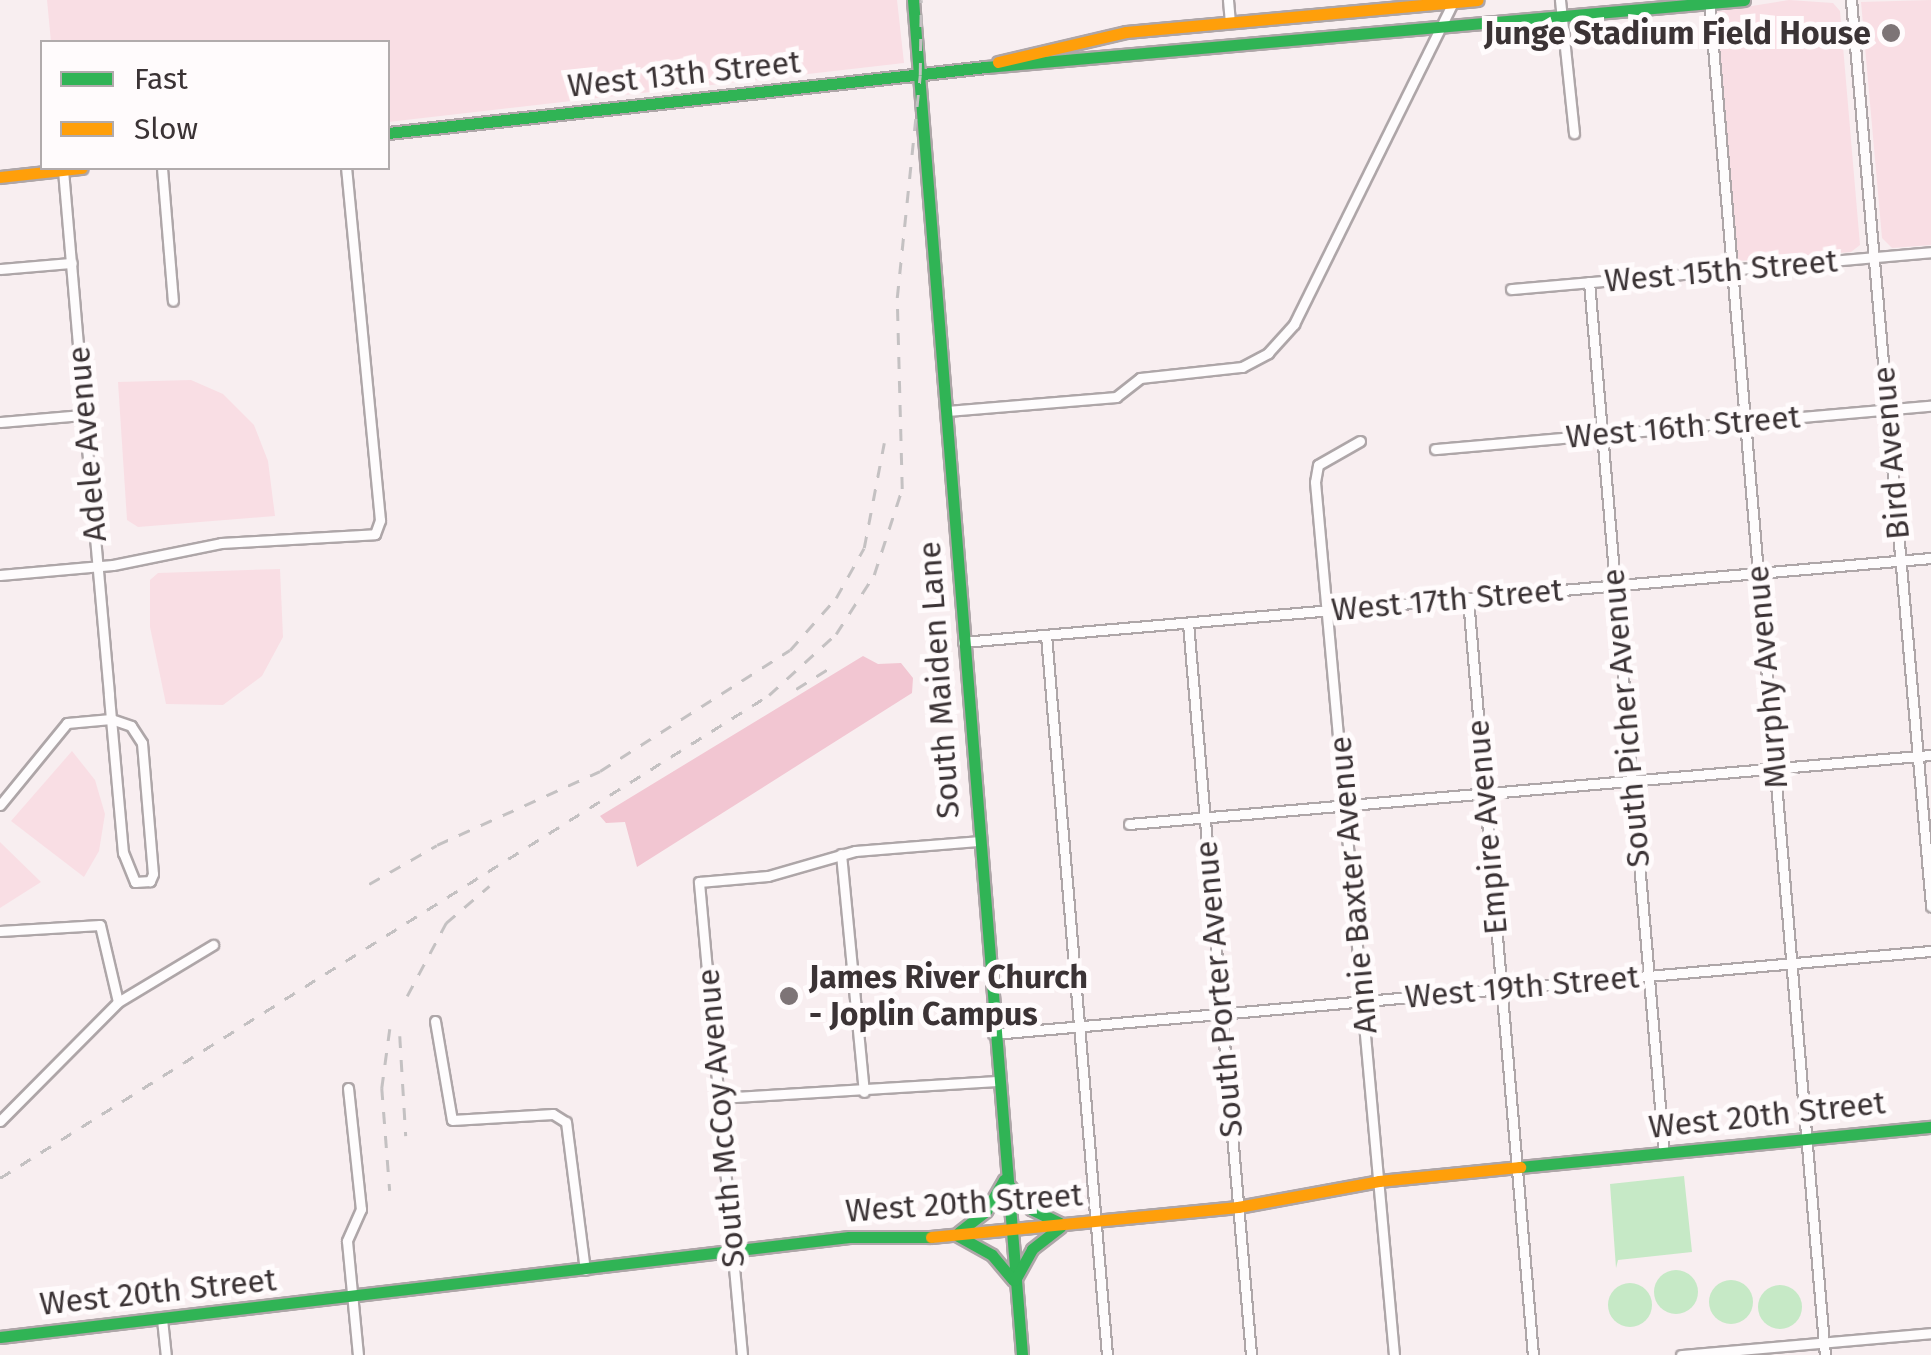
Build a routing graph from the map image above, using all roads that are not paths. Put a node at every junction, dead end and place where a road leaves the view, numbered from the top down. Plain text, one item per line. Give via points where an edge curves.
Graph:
1 (913, 0) edge
2 (1228, 0) edge
3 (1478, 0) edge
4 (1560, 0) edge
5 (1744, 0) edge
6 (1851, 0) edge
7 (1453, 2) edge
8 (1708, 2) edge
9 (1637, 4) edge
10 (1397, 5) edge
11 (1346, 12) junction
12 (1312, 15) junction
13 (1564, 16) junction
14 (1251, 21) junction
15 (1230, 23) junction
16 (1215, 24) junction
17 (1479, 24) junction
18 (1442, 27) junction
19 (1408, 30) junction
20 (1347, 36) junction
21 (1313, 40) junction
22 (1252, 45) junction
23 (1217, 48) junction
24 (986, 67) junction
25 (920, 75) junction
26 (390, 133) edge
27 (1574, 133) dead end
28 (63, 170) edge
29 (162, 170) edge
30 (346, 170) edge
31 (0, 177) edge
32 (1931, 252) edge
33 (1872, 257) junction
34 (72, 263) junction
35 (0, 269) edge
36 (1731, 270) junction
37 (1589, 282) junction
38 (1511, 289) dead end
39 (173, 301) dead end
40 (1931, 406) edge
41 (1887, 409) junction
42 (948, 411) junction
43 (84, 415) junction
44 (0, 422) edge
45 (1744, 422) junction
46 (1602, 434) junction
47 (1360, 440) dead end
48 (1435, 449) dead end
49 (1931, 558) edge
50 (1900, 561) junction
51 (98, 566) junction
52 (1758, 574) junction
53 (0, 575) edge
54 (1614, 586) junction
55 (1468, 598) junction
56 (1328, 611) junction
57 (1188, 623) junction
58 (1046, 635) junction
59 (963, 642) junction
60 (111, 719) junction
61 (1931, 754) edge
62 (1918, 756) junction
63 (1775, 768) junction
64 (1632, 780) junction
65 (1484, 794) junction
66 (0, 806) edge
67 (1346, 806) junction
68 (1204, 818) junction
69 (1129, 824) dead end
70 (978, 841) junction
71 (841, 854) junction
72 (1931, 906) edge
73 (0, 931) edge
74 (213, 945) dead end
75 (1931, 951) edge
76 (1792, 963) junction
77 (1648, 976) junction
78 (1501, 989) junction
79 (1363, 1001) junction
80 (118, 1002) junction
81 (1221, 1014) junction
82 (435, 1021) dead end
83 (1081, 1026) junction
84 (993, 1034) junction
85 (996, 1081) junction
86 (348, 1088) dead end
87 (864, 1092) junction
88 (719, 1098) junction
89 (0, 1122) edge
90 (1931, 1127) edge
91 (1808, 1139) junction
92 (1664, 1153) junction
93 (1514, 1168) junction
94 (1004, 1180) junction
95 (1379, 1181) junction
96 (1238, 1206) junction
97 (1094, 1222) junction
98 (1064, 1225) junction
99 (1009, 1229) junction
100 (954, 1234) junction
101 (733, 1252) junction
102 (585, 1270) junction
103 (1014, 1282) junction
104 (352, 1298) junction
105 (162, 1319) junction
106 (1931, 1333) edge
107 (0, 1337) edge
108 (1824, 1342) junction
109 (166, 1355) edge
110 (358, 1355) edge
111 (742, 1355) edge
112 (1022, 1355) edge
113 (1107, 1355) edge
114 (1250, 1355) edge
115 (1394, 1355) edge
116 (1533, 1355) edge
117 (1682, 1355) edge
118 (1825, 1355) edge

1 - 25 main road, South Maiden Lane
2 - 15 street
3 - 7 main road, West 13th Street
3 - 17 main road
4 - 13 street
5 - 8 main road, West 13th Street
6 - 33 street, Bird Avenue
7 - 10 main road, West 13th Street
7 - 18 street
8 - 9 main road, West 13th Street
8 - 36 street, Murphy Avenue
9 - 13 main road, West 13th Street
10 - 11 main road, West 13th Street
10 - 19 main road
11 - 12 main road, West 13th Street
11 - 20 main road
12 - 14 main road, West 13th Street
12 - 21 main road
13 - 17 main road, West 13th Street
13 - 27 street
14 - 15 main road, West 13th Street
14 - 22 main road
15 - 16 main road, West 13th Street
16 - 23 main road
16 - 24 main road, West 13th Street via 1070,40
17 - 18 main road, West 13th Street
18 - 19 main road, West 13th Street
18 - 42 street via 1294,324 1250,364 1140,378 1116,398
19 - 20 main road, West 13th Street
20 - 21 main road, West 13th Street
21 - 22 main road, West 13th Street
22 - 23 main road, West 13th Street
23 - 24 main road, West 13th Street
24 - 25 main road, West 13th Street
25 - 26 main road, West 13th Street
25 - 42 main road, South Maiden Lane
28 - 31 main road
28 - 34 street, Adele Avenue
29 - 39 street
30 - 51 street via 380,520 374,534 221,543
32 - 33 street, West 15th Street
33 - 36 street, West 15th Street
33 - 41 street, Bird Avenue
34 - 35 street
34 - 43 street, Adele Avenue
36 - 37 street, West 15th Street
36 - 45 street, Murphy Avenue
37 - 38 street, West 15th Street
37 - 46 street, South Picher Avenue
40 - 41 street, West 16th Street
41 - 45 street, West 16th Street
41 - 50 street, Bird Avenue
42 - 59 main road, South Maiden Lane
43 - 44 street
43 - 51 street, Adele Avenue
45 - 46 street, West 16th Street
45 - 52 street, Murphy Avenue
46 - 48 street, West 16th Street
46 - 54 street, South Picher Avenue
47 - 56 street, Annie Baxter Avenue via 1315,471
49 - 50 street, West 17th Street
50 - 52 street, West 17th Street
50 - 62 street, Bird Avenue
51 - 53 street
51 - 60 street, Adele Avenue
52 - 54 street, West 17th Street
52 - 63 street, Murphy Avenue
54 - 55 street, West 17th Street
54 - 64 street, South Picher Avenue
55 - 56 street, West 17th Street
55 - 65 street, Empire Avenue
56 - 57 street, West 17th Street
56 - 67 street, Annie Baxter Avenue
57 - 58 street, West 17th Street
57 - 68 street, South Porter Avenue
58 - 59 street, West 17th Street
58 - 83 street
59 - 70 main road, South Maiden Lane
60 - 60 street via 132,726 142,743 154,863 150,881 142,884 130,876 122,852
60 - 66 street via 66,722
61 - 62 street
62 - 63 street
62 - 72 street, Bird Avenue
63 - 64 street
63 - 76 street, Murphy Avenue
64 - 65 street
64 - 77 street, South Picher Avenue
65 - 67 street
65 - 78 street, Empire Avenue
67 - 68 street
67 - 79 street, Annie Baxter Avenue
68 - 69 street
68 - 81 street, South Porter Avenue
70 - 71 street
70 - 84 main road, South Maiden Lane
71 - 87 street
71 - 88 street, South McCoy Avenue via 768,876 700,882
73 - 80 street via 100,926
74 - 80 street
75 - 76 street, West 19th Street
76 - 77 street, West 19th Street
76 - 91 street, Murphy Avenue
77 - 78 street, West 19th Street
77 - 92 street, South Picher Avenue
78 - 79 street, West 19th Street
78 - 93 street, Empire Avenue
79 - 81 street, West 19th Street
79 - 95 street, Annie Baxter Avenue
80 - 89 street
81 - 83 street, West 19th Street
81 - 96 street, South Porter Avenue
82 - 102 street via 452,1120 553,1114 566,1122
83 - 84 street, West 19th Street
83 - 97 street
84 - 85 main road, South Maiden Lane
85 - 87 street
85 - 94 main road, South Maiden Lane
86 - 104 street via 361,1209 347,1241
87 - 88 street via 838,1088
88 - 101 street, South McCoy Avenue
90 - 91 main road, West 20th Street
91 - 92 main road, West 20th Street
91 - 108 street, Murphy Avenue
92 - 93 main road, West 20th Street
93 - 95 main road, West 20th Street
93 - 116 street, Empire Avenue
94 - 98 main road via 1031,1209
94 - 99 main road, South Maiden Lane
94 - 100 main road via 981,1217
95 - 96 main road, West 20th Street
95 - 115 street, Annie Baxter Avenue
96 - 97 main road, West 20th Street
96 - 114 street, South Porter Avenue
97 - 98 main road, West 20th Street
97 - 113 street
98 - 99 main road, West 20th Street
98 - 103 main road via 1032,1249
99 - 100 main road, West 20th Street
99 - 103 main road, South Maiden Lane
100 - 101 main road, West 20th Street via 849,1237
100 - 103 main road via 992,1255
101 - 102 main road, West 20th Street
101 - 111 street, South McCoy Avenue
102 - 104 main road, West 20th Street
103 - 112 main road, South Maiden Lane
104 - 105 main road, West 20th Street
104 - 110 street
105 - 107 main road, West 20th Street
105 - 109 street
106 - 108 street
108 - 117 street
108 - 118 street, Murphy Avenue

